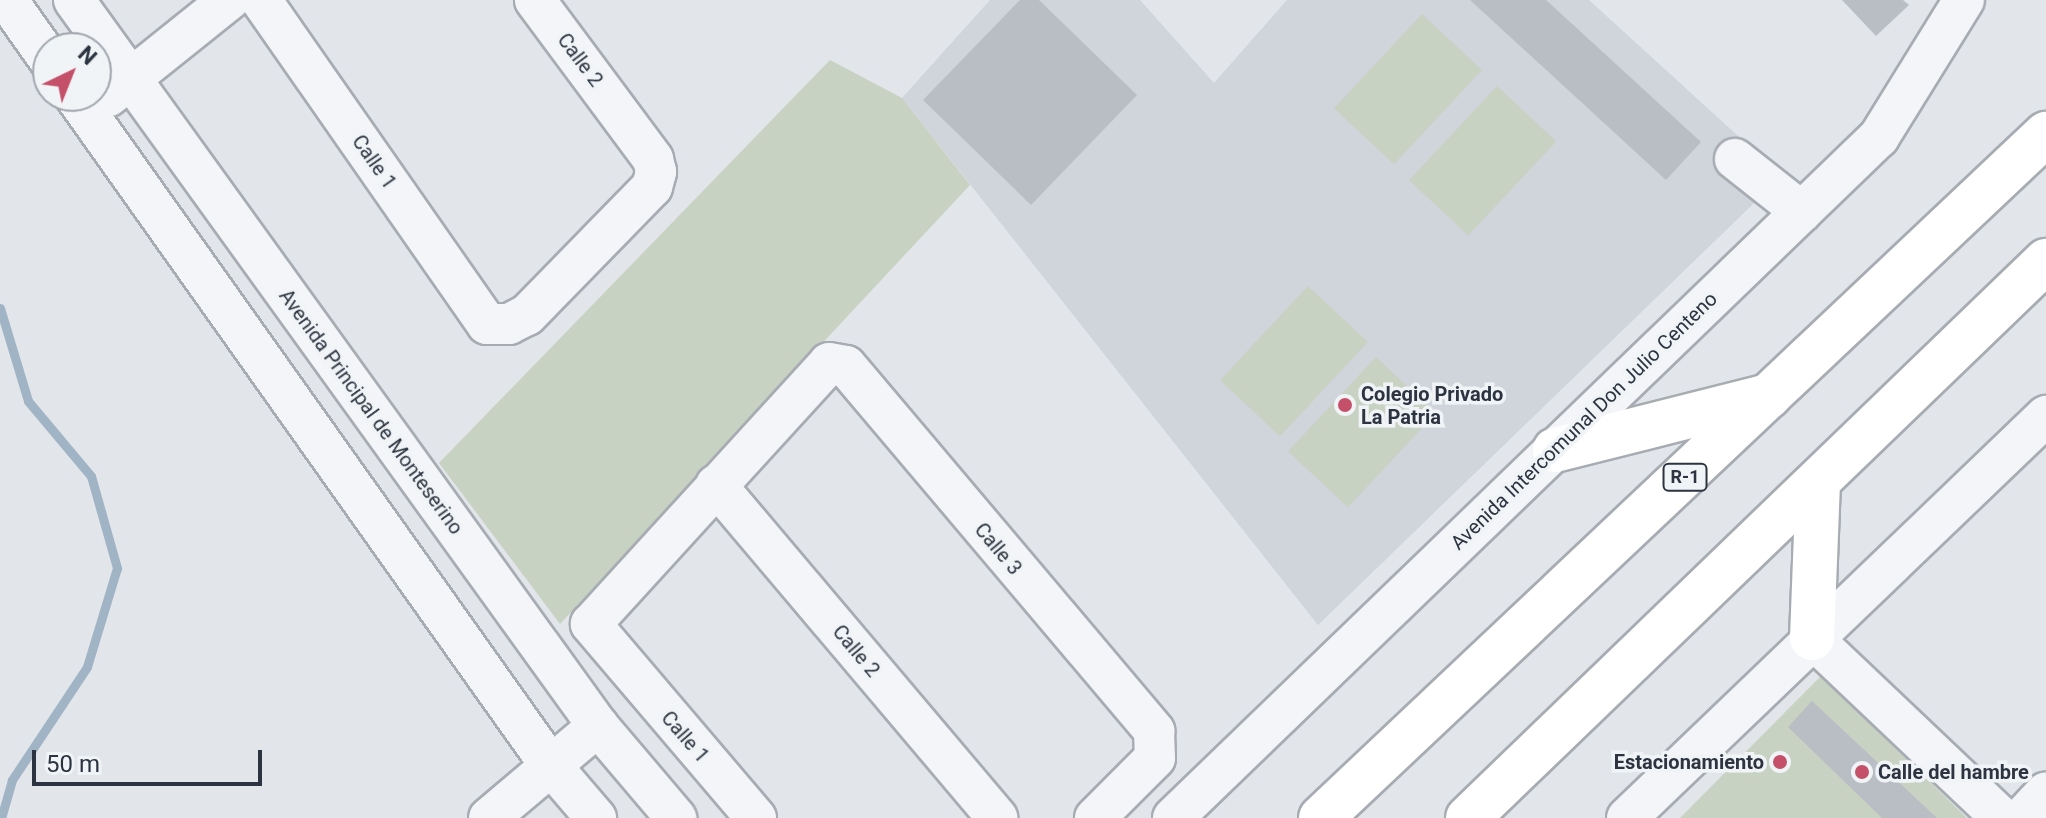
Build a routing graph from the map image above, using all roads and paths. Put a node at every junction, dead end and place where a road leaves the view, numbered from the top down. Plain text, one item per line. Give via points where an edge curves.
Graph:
1 (7, 0) edge
2 (74, 0) edge
3 (229, 0) edge
4 (261, 0) edge
5 (535, 0) edge
6 (1964, 0) edge
7 (32, 35) edge
8 (130, 78) junction
9 (112, 88) edge
10 (87, 112) edge
11 (2046, 134) edge
12 (653, 159) joint
13 (1735, 159) dead end
14 (1802, 212) junction
15 (2046, 261) edge
16 (1771, 395) junction
17 (2046, 416) edge
18 (1555, 450) junction
19 (1818, 483) junction
20 (716, 485) junction
21 (1812, 638) junction
22 (598, 726) junction
23 (548, 762) junction
24 (2046, 792) edge
25 (489, 818) edge
26 (596, 818) edge
27 (676, 818) edge
28 (756, 818) edge
29 (997, 818) edge
30 (1095, 818) edge
31 (1173, 818) edge
32 (1321, 818) edge
33 (1468, 818) edge
34 (1627, 818) edge
35 (2002, 818) edge
36 (2022, 818) edge

1 - 7 street
2 - 8 street, Avenida Principal de Monteserino
3 - 8 street
4 - 12 street, Calle 1 via 487,324 509,324 527,315 652,187
5 - 12 street, Calle 2
6 - 14 street, Avenida Intercomunal Don Julio Centeno via 1879,137
8 - 9 street
8 - 22 street, Avenida Principal de Monteserino
10 - 23 street
11 - 16 main road, R-1
13 - 14 street
14 - 18 street, Avenida Intercomunal Don Julio Centeno
15 - 19 main road
16 - 18 main road
16 - 32 main road, R-1
17 - 21 street
18 - 31 street, Avenida Intercomunal Don Julio Centeno
19 - 21 main road
19 - 33 main road
20 - 28 street, Calle 1 via 592,615 595,634
20 - 29 street, Calle 2
20 - 30 street, Calle 3 via 829,363 846,366 1154,731 1155,758
21 - 34 street
21 - 35 street
22 - 23 street
22 - 27 street, Avenida Principal de Monteserino
23 - 25 street
23 - 26 street
24 - 36 street

